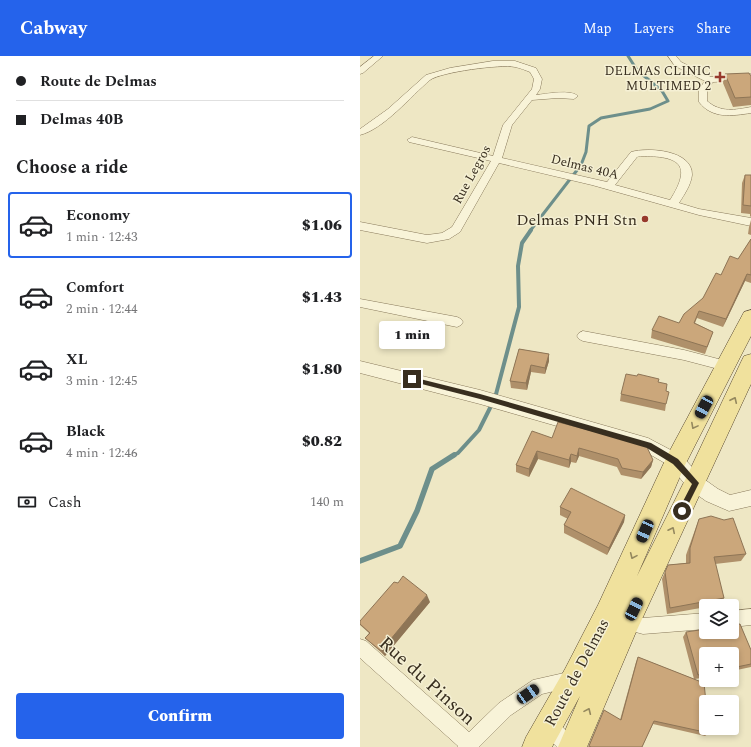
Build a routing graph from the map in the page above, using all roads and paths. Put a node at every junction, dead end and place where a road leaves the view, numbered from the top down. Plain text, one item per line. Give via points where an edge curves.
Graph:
1 (379, 56) edge
2 (672, 56) edge
3 (517, 60) edge
4 (360, 71) edge
5 (751, 77) edge
6 (710, 80) junction
7 (574, 96) dead end
8 (529, 98) junction
9 (751, 110) edge
10 (360, 132) edge
11 (412, 140) dead end
12 (497, 159) junction
13 (609, 186) junction
14 (673, 204) junction
15 (751, 222) edge
16 (360, 226) edge
17 (360, 303) edge
18 (751, 317) edge
19 (457, 322) dead end
20 (583, 336) dead end
21 (751, 362) edge
22 (726, 366) junction
23 (360, 367) edge
24 (676, 461) junction
25 (696, 483) junction
26 (751, 498) edge
27 (751, 617) edge
28 (617, 618) junction
29 (739, 618) edge
30 (699, 622) edge
31 (360, 647) edge
32 (575, 678) junction
33 (548, 726) junction
34 (468, 745) edge
35 (536, 747) edge
36 (571, 747) edge

1 - 4 street
2 - 6 street via 678,64
3 - 8 street, Rue Legros via 533,70 538,79 536,89
3 - 10 street, Rue Legros via 429,77 391,111
5 - 6 street
6 - 9 street via 703,89 703,102 710,109 718,113
7 - 8 street
8 - 12 street, Rue Legros via 508,125
11 - 12 street, Delmas 40A
12 - 13 street, Delmas 40A
12 - 16 street, Rue Legros via 456,229 445,236 427,239
13 - 14 street, Delmas 40A
13 - 14 street via 634,154 647,152 678,158 687,169 687,177
14 - 15 street, Delmas 40A
17 - 19 street
18 - 22 main road, Route de Delmas
20 - 22 street via 684,354
25 -> 21 main road, Route de Delmas
22 -> 24 main road, Route de Delmas
23 - 24 street via 480,397 648,445
24 - 25 street
24 -> 28 main road, Route de Delmas
25 - 26 street via 729,503
28 -> 25 main road, Route de Delmas
27 - 29 street
28 - 30 street via 643,626
28 - 32 main road, Route de Delmas
36 -> 28 main road, Route de Delmas
31 - 34 street, Rue du Pinson
32 - 33 main road, Route de Delmas
32 - 34 street via 540,686 505,709
33 - 35 main road, Route de Delmas
33 - 36 street

